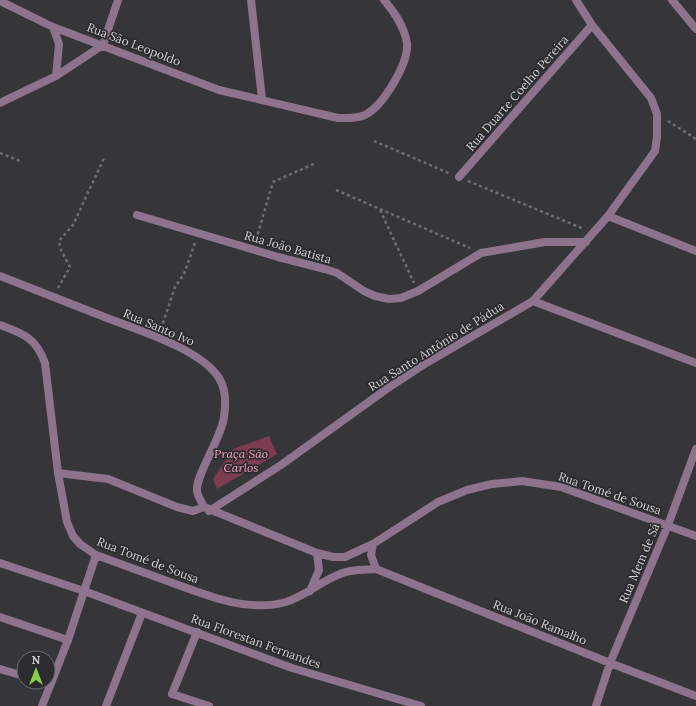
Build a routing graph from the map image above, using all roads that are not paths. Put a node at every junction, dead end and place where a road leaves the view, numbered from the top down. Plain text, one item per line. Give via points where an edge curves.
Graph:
1 (118, 0) edge
2 (252, 0) edge
3 (384, 0) edge
4 (576, 0) edge
5 (672, 0) edge
6 (0, 1) edge
7 (592, 25) junction
8 (53, 26) junction
9 (696, 29) edge
10 (103, 45) junction
11 (56, 76) junction
12 (262, 99) junction
13 (0, 103) edge
14 (459, 177) road end
15 (136, 215) dead end
16 (608, 216) junction
17 (586, 242) junction
18 (696, 251) edge
19 (0, 276) edge
20 (533, 301) junction
21 (0, 326) edge
22 (696, 363) edge
23 (696, 449) edge
24 (58, 473) junction
25 (206, 509) junction
26 (668, 526) junction
27 (696, 536) edge
28 (373, 544) junction
29 (318, 553) junction
30 (96, 556) junction
31 (0, 563) edge
32 (376, 569) junction
33 (84, 592) junction
34 (310, 592) junction
35 (142, 613) junction
36 (0, 617) edge
37 (197, 632) junction
38 (68, 640) junction
39 (610, 663) junction
40 (0, 669) edge
41 (56, 670) edge
42 (16, 674) edge
43 (48, 690) edge
44 (696, 696) edge
45 (42, 706) edge
46 (106, 706) edge
47 (209, 706) edge
48 (422, 706) edge
49 (596, 706) edge

1 - 10 street
2 - 12 street
3 - 12 street, Rua São Leopoldo via 396,14 404,30 407,45 404,61 388,93 366,115 338,118
4 - 7 street
5 - 9 street
6 - 8 street, Rua São Leopoldo
7 - 14 street, Rua Duarte Coelho Pereira
7 - 16 street, Rua Santo Antônio de Pádua via 651,98 657,114 655,151
8 - 10 street, Rua São Leopoldo
8 - 11 street via 59,44
10 - 11 street
10 - 12 street, Rua São Leopoldo via 219,90
11 - 13 street
15 - 17 street, Rua João Batista via 325,269 337,273 364,291 389,299 401,298 418,291 482,253 545,242
16 - 17 street, Rua Santo Antônio de Pádua
16 - 18 street
17 - 20 street, Rua Santo Antônio de Pádua
19 - 25 street, Rua Santo Ivo via 158,339 194,356 219,378 224,391 224,419 198,481 197,491
20 - 22 street
20 - 25 street, Rua Santo Antônio de Pádua via 415,371 281,465
21 - 24 street, Rua Tomé de Sousa via 30,338 45,363
23 - 26 street, Rua Mem de Sá
24 - 25 street via 108,479 177,507 193,511
24 - 30 street, Rua Tomé de Sousa via 67,522 73,536
25 - 29 street
26 - 27 street, Rua Tomé de Sousa
26 - 28 street, Rua Tomé de Sousa via 561,487 522,481 492,484 438,502
26 - 39 street, Rua Mem de Sá
28 - 29 street, Rua Tomé de Sousa via 345,557
28 - 32 street via 371,555
29 - 34 street via 319,570
30 - 33 street
30 - 34 street, Rua Tomé de Sousa via 241,604 269,606
31 - 33 street, Rua Florestan Fernandes
32 - 34 street, Rua Tomé de Sousa via 345,572
32 - 39 street, Rua João Ramalho
33 - 35 street, Rua Florestan Fernandes
33 - 38 street
35 - 37 street, Rua Florestan Fernandes
35 - 46 street
36 - 38 street
37 - 47 street via 172,694
37 - 48 street, Rua Florestan Fernandes via 292,668
38 - 41 street
39 - 44 street, Rua João Ramalho
39 - 49 street, Rua Mem de Sá
40 - 42 street
43 - 45 street

